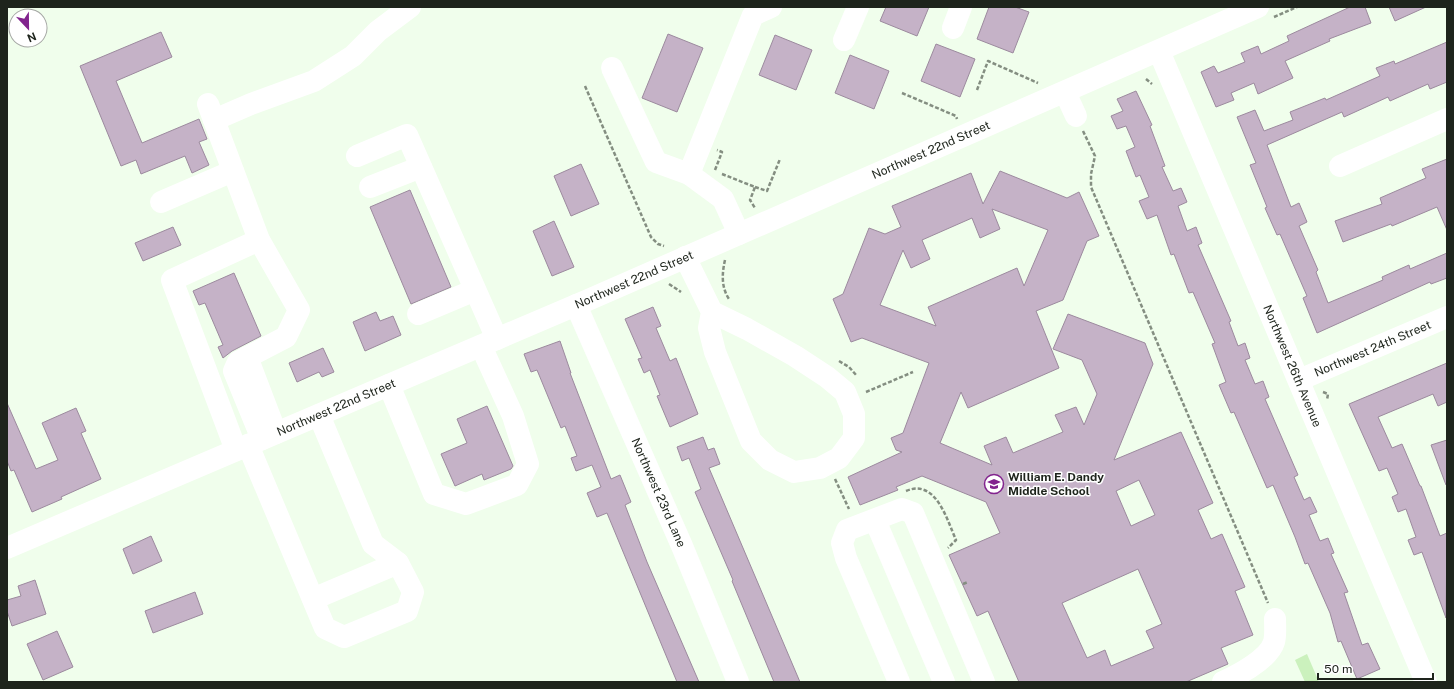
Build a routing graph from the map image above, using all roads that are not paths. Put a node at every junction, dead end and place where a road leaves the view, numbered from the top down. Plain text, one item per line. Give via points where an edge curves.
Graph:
1 (410, 7) edge
2 (771, 7) edge
3 (858, 7) edge
4 (961, 7) edge
5 (1258, 7) edge
6 (953, 28) dead end
7 (844, 40) dead end
8 (1158, 51) junction
9 (612, 68) dead end
10 (1065, 92) junction
11 (1076, 116) road end
12 (1447, 119) edge
13 (357, 156) dead end
14 (1340, 166) dead end
15 (421, 167) junction
16 (233, 171) junction
17 (689, 174) junction
18 (370, 187) dead end
19 (161, 202) dead end
20 (736, 227) junction
21 (259, 240) junction
22 (677, 252) junction
23 (475, 290) junction
24 (576, 305) junction
25 (712, 312) junction
26 (418, 314) dead end
27 (1447, 317) edge
28 (489, 342) junction
29 (1299, 380) junction
30 (389, 385) junction
31 (319, 415) junction
32 (255, 442) junction
33 (875, 520) junction
34 (7, 548) edge
35 (398, 563) junction
36 (313, 599) junction
37 (1275, 619) road end
38 (738, 682) edge
39 (899, 682) edge
40 (944, 682) edge
41 (984, 682) edge
42 (1222, 682) edge
43 (1426, 682) edge

1 - 16 street via 378,31 353,56 314,81 250,104 211,112
2 - 17 street via 753,15
3 - 7 street
4 - 6 street
5 - 8 street, Northwest 22nd Street
8 - 10 street, Northwest 22nd Street
8 - 29 street, Northwest 26th Avenue
9 - 17 street via 656,162
10 - 11 street
10 - 20 street, Northwest 22nd Street
12 - 14 street
13 - 15 street via 407,135
15 - 18 street
15 - 23 street
16 - 19 street
16 - 21 street
17 - 20 street via 723,199
20 - 22 street, Northwest 22nd Street
21 - 32 street via 299,310 286,337 238,362 234,371
21 - 32 street via 172,280
22 - 24 street, Northwest 22nd Street
22 - 25 street
23 - 26 street
23 - 28 street
24 - 28 street, Northwest 22nd Street
24 - 38 street, Northwest 23rd Lane via 682,546
25 - 25 street via 709,328 715,352 751,441 770,460 794,472 820,468 839,458 854,438 854,414 845,392 795,356
27 - 29 street, Northwest 24th Street
28 - 30 street, Northwest 22nd Street
28 - 30 street via 528,464 517,485 466,504 434,494
29 - 43 street, Northwest 26th Avenue
30 - 31 street, Northwest 22nd Street
31 - 32 street, Northwest 22nd Street
31 - 35 street via 373,544
32 - 34 street, Northwest 22nd Street
32 - 36 street
33 - 39 street via 848,530 842,543
33 - 40 street
33 - 41 street via 902,509 913,513
35 - 36 street
35 - 36 street via 413,592 407,611 344,637 326,628
37 - 42 street via 1274,642 1262,658 1244,672

